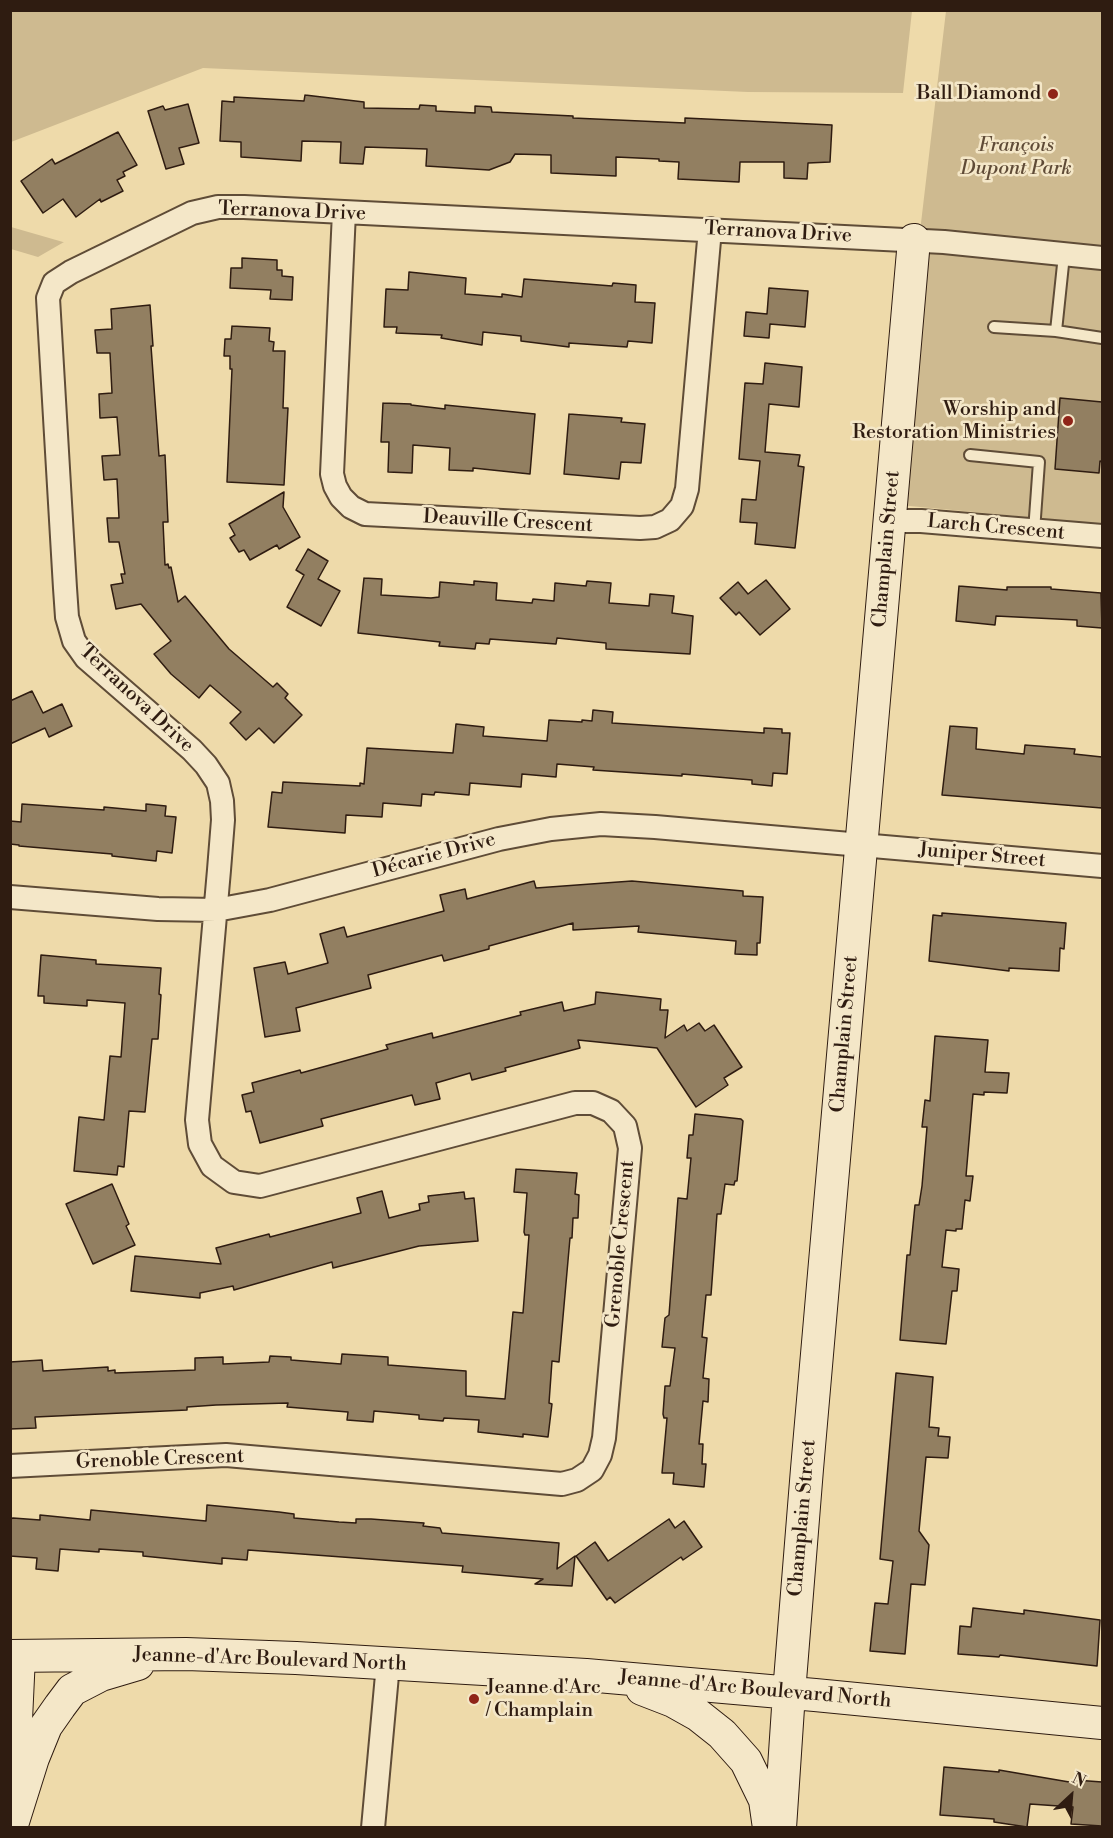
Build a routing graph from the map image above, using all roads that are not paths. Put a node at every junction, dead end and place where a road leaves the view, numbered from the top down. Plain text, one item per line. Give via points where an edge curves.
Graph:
1 (344, 212) junction
2 (710, 229) junction
3 (915, 240) junction
4 (1064, 255) junction
5 (1102, 258) edge
6 (994, 327) dead end
7 (1056, 331) junction
8 (1102, 338) edge
9 (970, 455) dead end
10 (890, 521) junction
11 (1034, 531) junction
12 (1102, 536) edge
13 (861, 846) junction
14 (1102, 866) edge
15 (10, 897) edge
16 (216, 909) junction
17 (10, 1466) edge
18 (186, 1654) junction
19 (15, 1656) edge
20 (388, 1664) junction
21 (586, 1675) junction
22 (789, 1693) junction
23 (1102, 1723) edge
24 (11, 1827) edge
25 (373, 1827) edge
26 (769, 1827) edge
27 (780, 1827) edge

1 - 2 street, Terranova Drive
1 - 2 street, Deauville Crescent via 332,474 341,497 365,514 640,528 670,520 687,489
1 - 16 street, Terranova Drive via 218,207 192,213 71,272 54,283 48,298 67,617 74,641 86,658 192,750 218,783 223,820
2 - 3 street, Terranova Drive
3 - 4 street
3 - 10 main road, Champlain Street
4 - 5 street
4 - 7 lane
6 - 7 lane
7 - 8 lane
9 - 11 lane via 1039,462
10 - 11 street, Larch Crescent
10 - 13 main road, Champlain Street
11 - 12 street, Larch Crescent
13 - 14 street, Juniper Street
13 - 16 street, Décarie Drive via 601,824 499,839 270,900
13 - 22 main road, Champlain Street
15 - 16 street, Décarie Drive via 158,909
16 - 17 street, Grenoble Crescent via 198,1120 200,1144 212,1166 234,1182 260,1186 575,1103 593,1103 611,1111 625,1126 630,1148 600,1455 592,1470 562,1484 226,1455
18 - 19 main road, Jeanne-d'Arc Boulevard North
18 - 20 main road, Jeanne-d'Arc Boulevard North
18 - 24 main road via 129,1666 72,1690 46,1726
19 - 24 main road
20 - 21 main road, Jeanne-d'Arc Boulevard North
20 - 25 street
21 - 22 main road, Jeanne-d'Arc Boulevard North
21 - 26 main road via 673,1701 722,1734 746,1761 765,1800
22 - 23 main road, Jeanne-d'Arc Boulevard North
22 - 27 main road, Champlain Street

